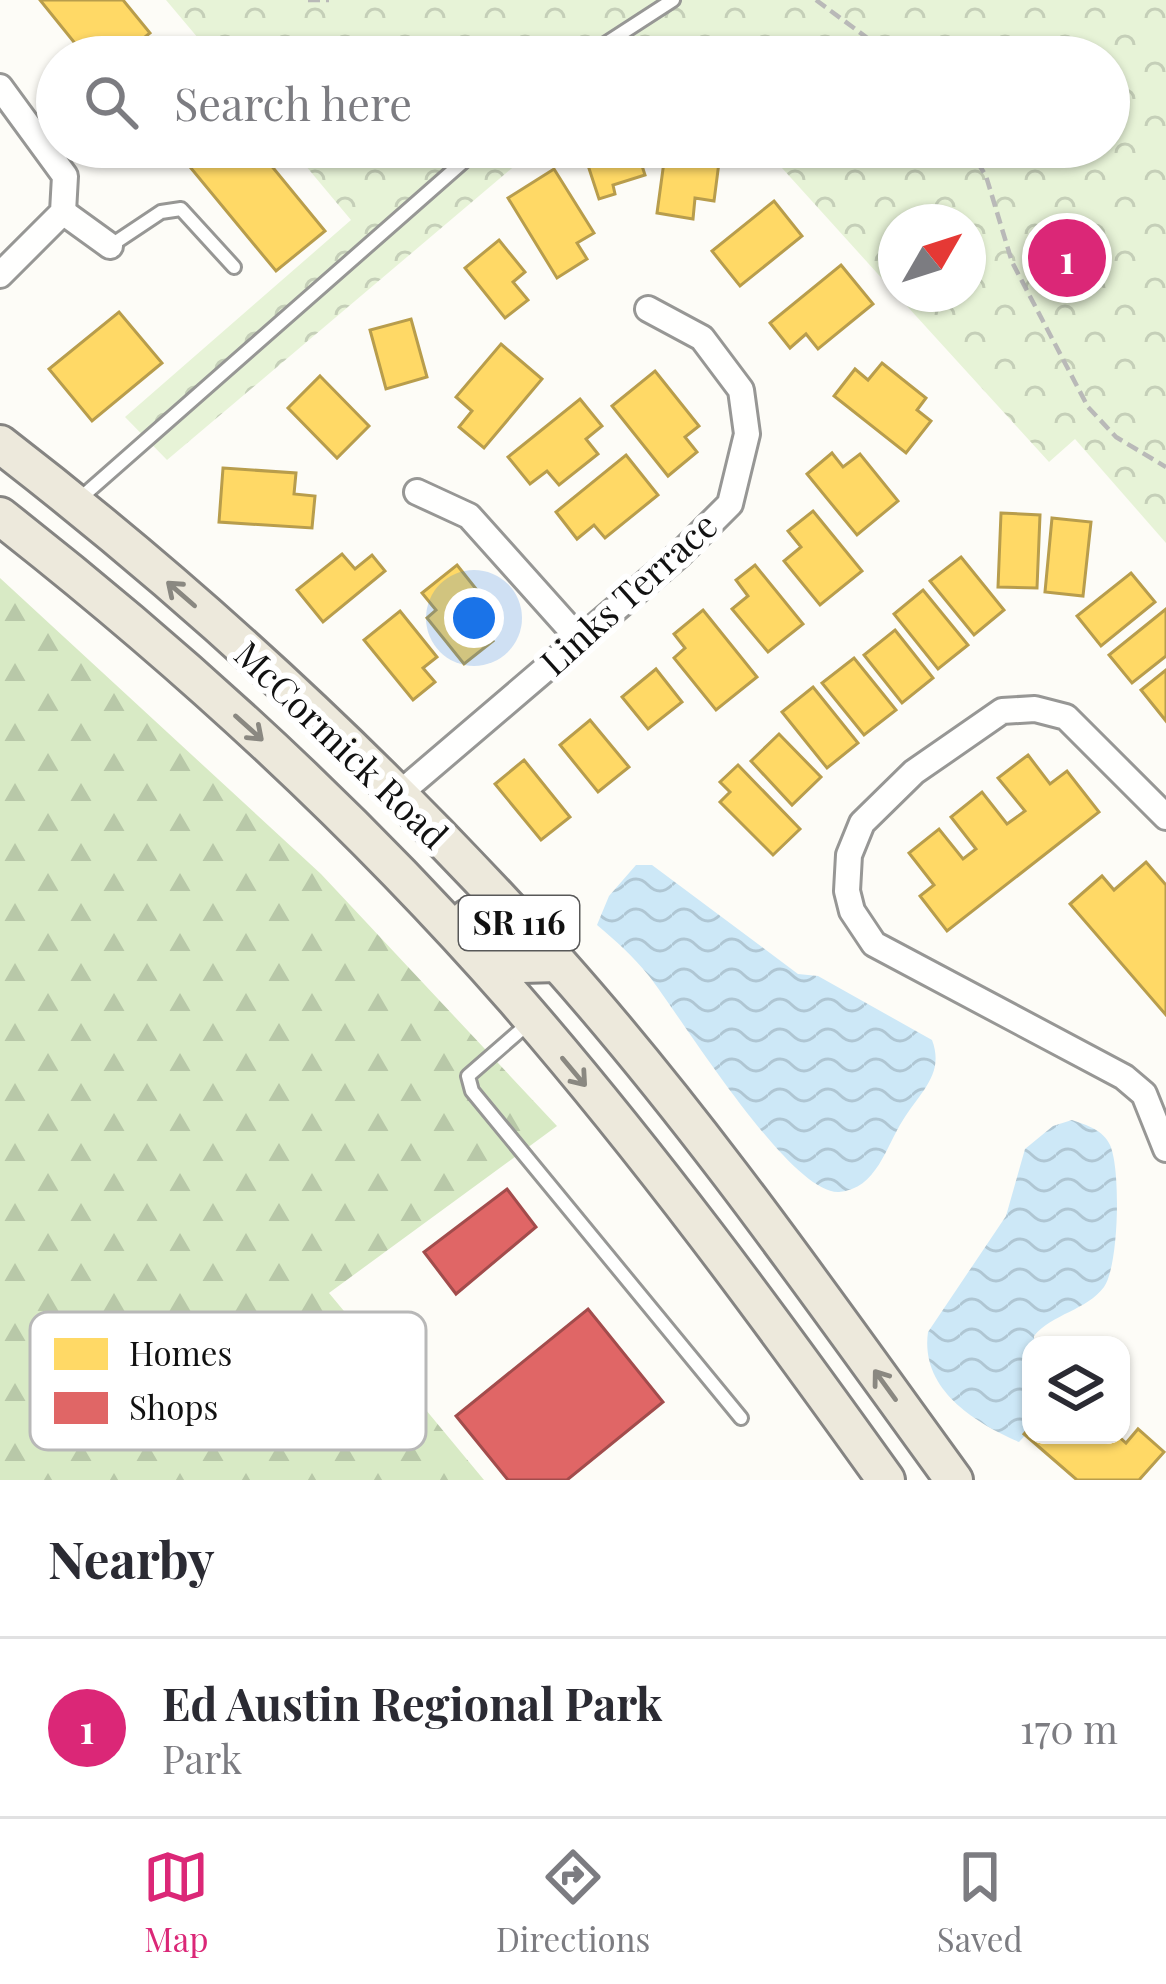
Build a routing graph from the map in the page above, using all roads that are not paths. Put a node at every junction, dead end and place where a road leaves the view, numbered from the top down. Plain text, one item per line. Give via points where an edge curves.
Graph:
1 (673, 0) edge
2 (617, 36) edge
3 (0, 86) edge
4 (36, 136) edge
5 (59, 168) edge
6 (456, 168) edge
7 (63, 212) junction
8 (110, 246) joint
9 (234, 267) dead end
10 (0, 274) edge
11 (648, 309) dead end
12 (0, 444) edge
13 (416, 492) dead end
14 (0, 500) edge
15 (76, 502) junction
16 (0, 516) edge
17 (141, 560) junction
18 (68, 569) junction
19 (580, 640) junction
20 (289, 764) junction
21 (399, 794) junction
22 (1166, 817) edge
23 (557, 963) junction
24 (532, 1020) junction
25 (1166, 1149) edge
26 (770, 1226) junction
27 (740, 1418) dead end
28 (886, 1480) edge
29 (954, 1480) edge

1 - 2 lane
3 - 4 street
5 - 7 street
6 - 15 lane
7 - 8 street
7 - 10 street
8 - 9 lane via 161,212 181,209
11 - 19 street, Links Terrace via 702,338 741,390 747,434 740,478 730,503 680,554
12 - 15 main road, McCormick Road / SR 116
13 - 19 street via 470,516
14 - 15 main road
15 - 17 main road, McCormick Road / SR 116
16 - 18 main road, McCormick Road / SR 116
17 - 18 main road via 98,557
21 -> 17 main road, McCormick Road / SR 116
18 -> 20 main road, McCormick Road / SR 116
19 - 21 street, Links Terrace
20 - 23 main road via 362,809 506,953 536,967
20 - 24 main road, McCormick Road / SR 116
21 - 23 main road, McCormick Road / SR 116
22 - 25 street via 1066,717 1002,711 914,772 862,823 847,891 874,944 890,955 1124,1077 1144,1094
23 - 26 main road, McCormick Road / SR 116
24 - 26 main road via 560,1016 591,1035 715,1185
24 - 27 lane via 468,1076 472,1091
24 -> 28 main road, McCormick Road / SR 116 via 686,1207
29 -> 26 main road, McCormick Road / SR 116

